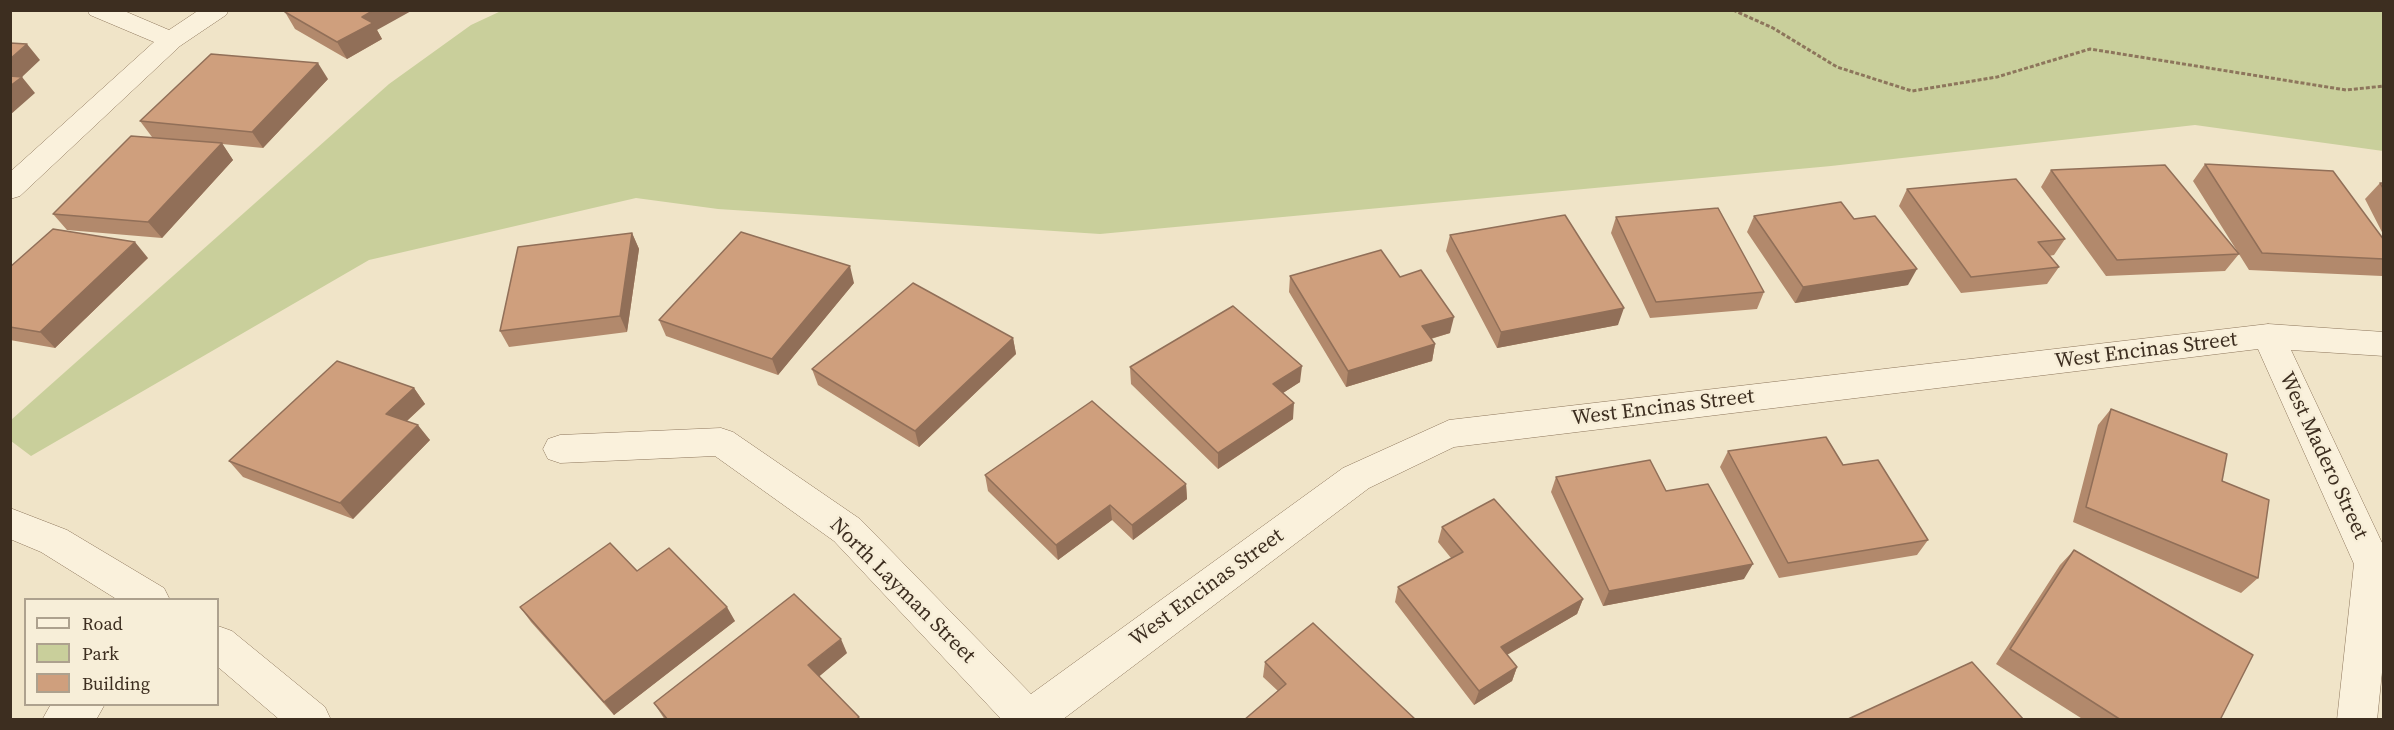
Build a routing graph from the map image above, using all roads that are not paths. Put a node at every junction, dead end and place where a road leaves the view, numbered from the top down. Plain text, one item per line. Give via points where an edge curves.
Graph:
1 (99, 10) edge
2 (218, 10) edge
3 (171, 40) junction
4 (10, 189) edge
5 (2268, 336) junction
6 (2384, 344) edge
7 (560, 449) dead end
8 (10, 523) edge
9 (148, 598) edge
10 (219, 644) edge
11 (83, 706) edge
12 (62, 720) edge
13 (310, 720) edge
14 (1029, 720) edge
15 (2357, 720) edge

1 - 3 street
2 - 3 street
3 - 4 street
5 - 6 street, West Encinas Street
5 - 14 street, West Encinas Street via 1449,434 1356,478
5 - 15 street, West Madero Street via 2373,564
7 - 14 street, North Layman Street via 721,442 847,530
8 - 9 street via 54,541
10 - 13 street
11 - 12 street

